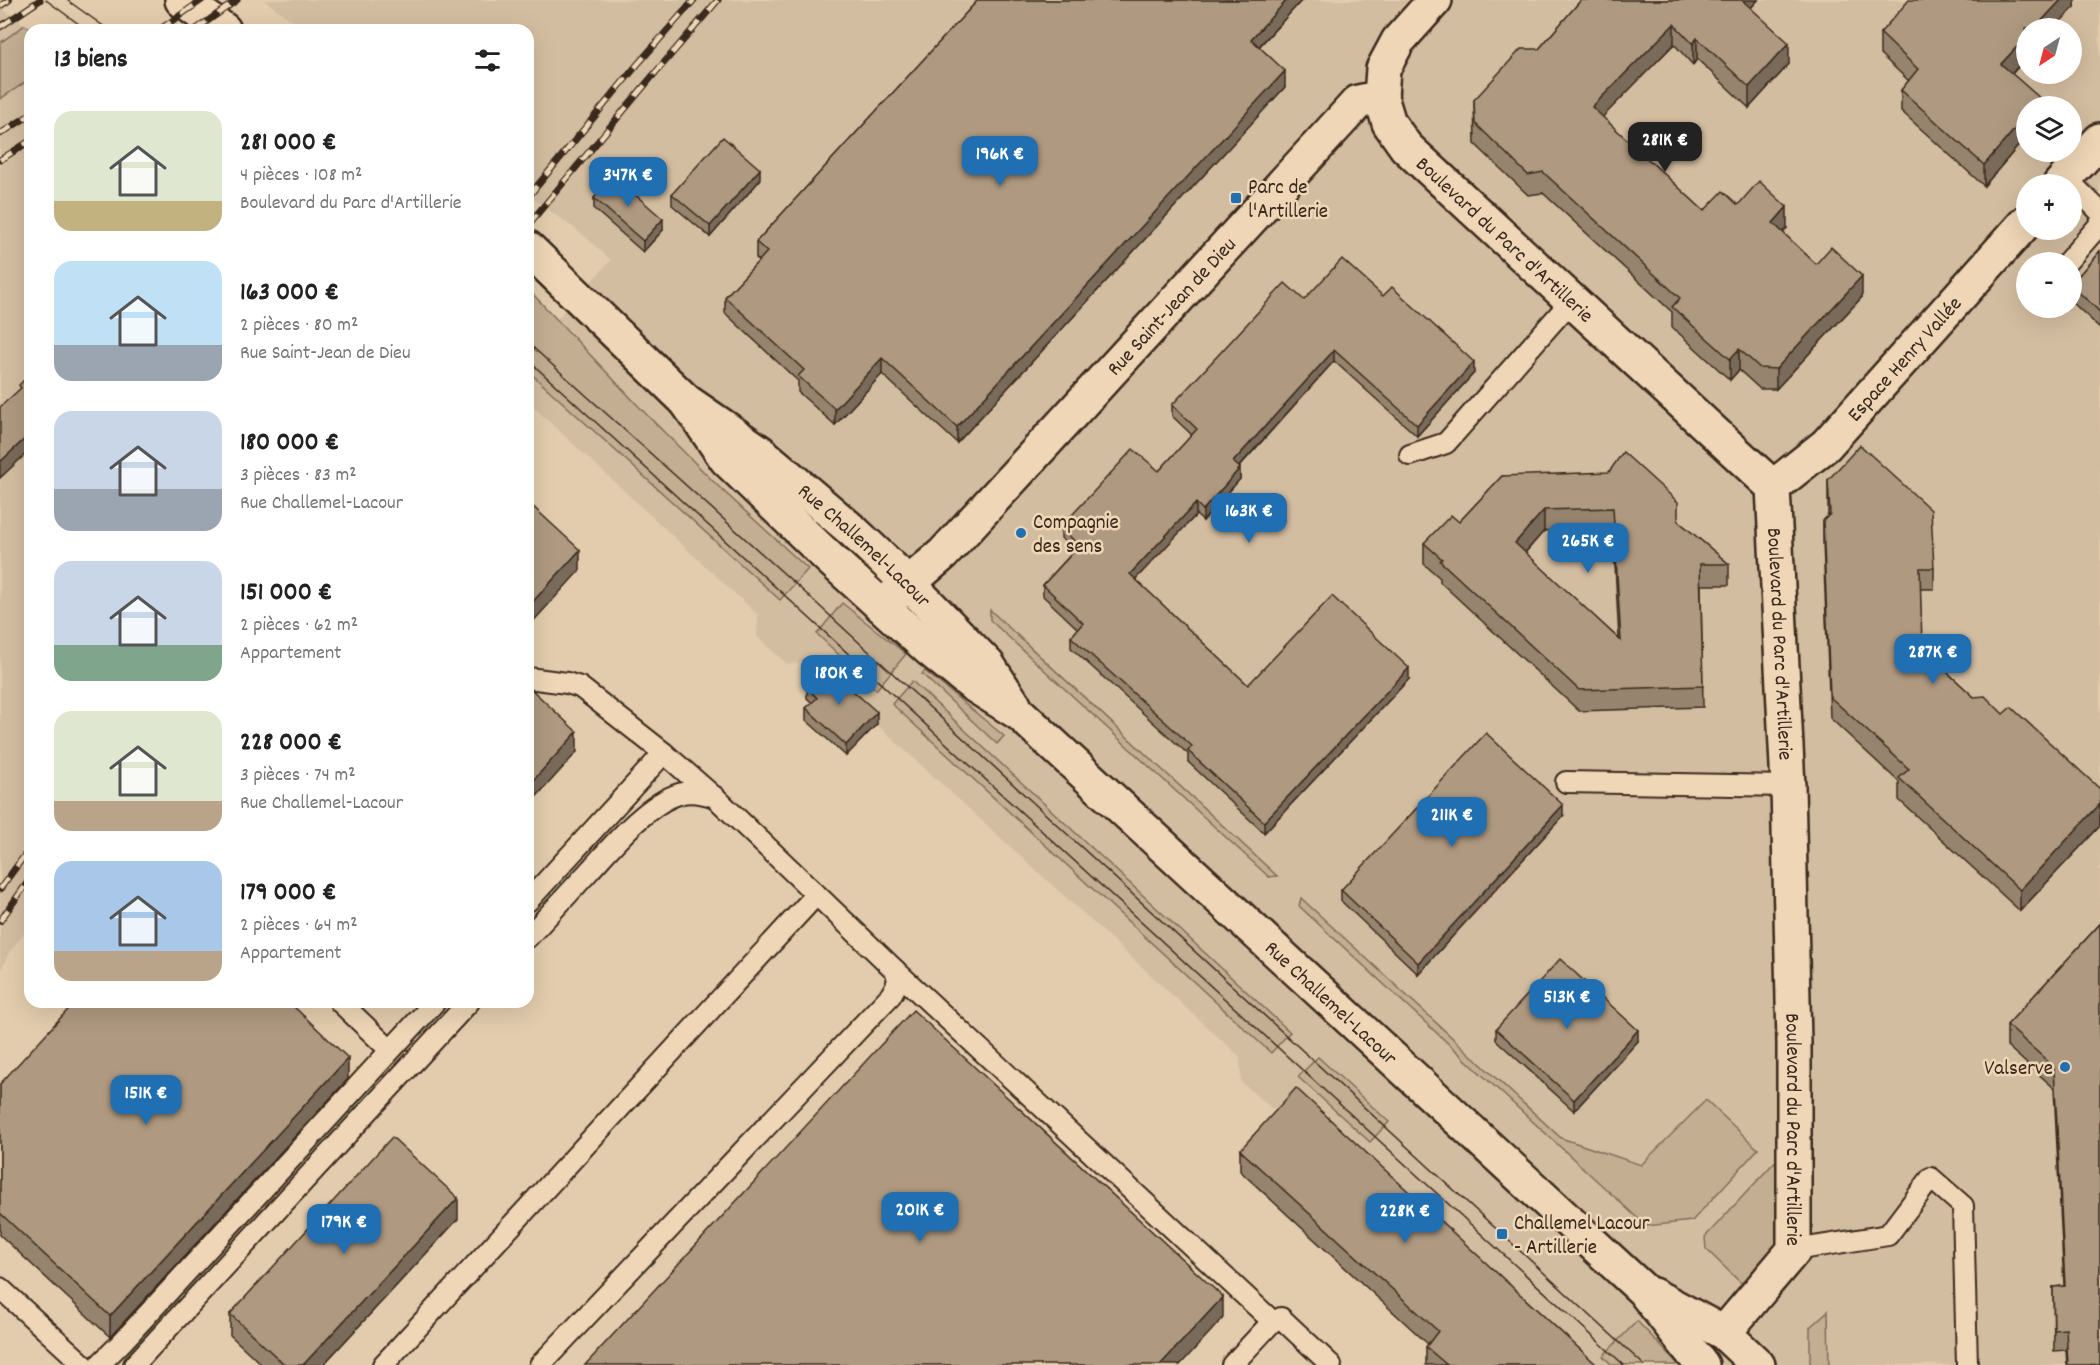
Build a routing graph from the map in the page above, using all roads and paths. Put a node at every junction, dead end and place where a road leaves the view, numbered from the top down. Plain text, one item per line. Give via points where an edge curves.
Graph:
1 (182, 0) edge
2 (1435, 0) edge
3 (216, 24) edge
4 (1381, 97) junction
5 (2100, 140) edge
6 (2069, 174) edge
7 (2082, 197) edge
8 (2100, 212) edge
9 (2100, 224) edge
10 (2016, 233) edge
11 (2076, 252) edge
12 (534, 254) edge
13 (1572, 300) junction
14 (686, 402) junction
15 (1410, 455) dead end
16 (1773, 487) junction
17 (909, 584) junction
18 (882, 606) junction
19 (534, 679) edge
20 (1020, 714) junction
21 (664, 753) junction
22 (1566, 782) dead end
23 (1788, 786) junction
24 (715, 797) junction
25 (534, 894) edge
26 (816, 895) junction
27 (534, 931) edge
28 (896, 971) junction
29 (346, 1008) edge
30 (429, 1008) edge
31 (463, 1008) edge
32 (390, 1050) junction
33 (1794, 1250) junction
34 (0, 1288) edge
35 (1643, 1290) junction
36 (1274, 1320) junction
37 (1724, 1333) junction
38 (546, 1363) edge
39 (84, 1365) edge
40 (99, 1365) edge
41 (134, 1365) edge
42 (383, 1365) edge
43 (1232, 1365) edge
44 (1331, 1365) edge
45 (1702, 1365) edge
46 (1758, 1365) edge
47 (1967, 1365) edge

1 - 3 street
2 - 4 street via 1398,41 1383,69
4 - 13 street, Boulevard du Parc d'Artillerie via 1389,123 1406,147
4 - 17 street, Rue Saint-Jean de Dieu via 1358,102 943,554
5 - 6 street
7 - 8 lane
9 - 11 lane
10 - 16 street, Espace Henry Vallée via 1826,445
12 - 14 street, Rue Challemel-Lacour
13 - 15 lane via 1446,443
13 - 16 street, Boulevard du Parc d'Artillerie
14 - 17 street, Rue Challemel-Lacour via 760,452
14 - 18 street, Rue Challemel-Lacour via 726,459
16 - 23 street, Boulevard du Parc d'Artillerie
17 - 18 street, Rue Saint-Jean de Dieu
17 - 20 street, Rue Challemel-Lacour via 988,665
18 - 20 street, Rue Challemel-Lacour via 972,684
19 - 21 lane via 580,687
20 - 35 street, Rue Challemel-Lacour
21 - 24 lane
21 - 25 lane
22 - 23 lane
23 - 33 street, Boulevard du Parc d'Artillerie
24 - 26 lane
24 - 27 lane via 698,792 679,794 644,816
26 - 28 lane
26 - 42 lane
28 - 36 lane
28 - 38 lane via 898,982 891,995
29 - 32 lane
30 - 32 lane
31 - 41 lane
32 - 40 lane
33 - 37 street, Boulevard du Parc d'Artillerie
33 - 47 lane via 1888,1235 1931,1178 1963,1206
34 - 39 lane
35 - 37 street, Rue Challemel-Lacour
35 - 45 street, Rue Challemel-Lacour
36 - 43 lane
36 - 44 lane
37 - 46 street, Rue Challemel-Lacour

